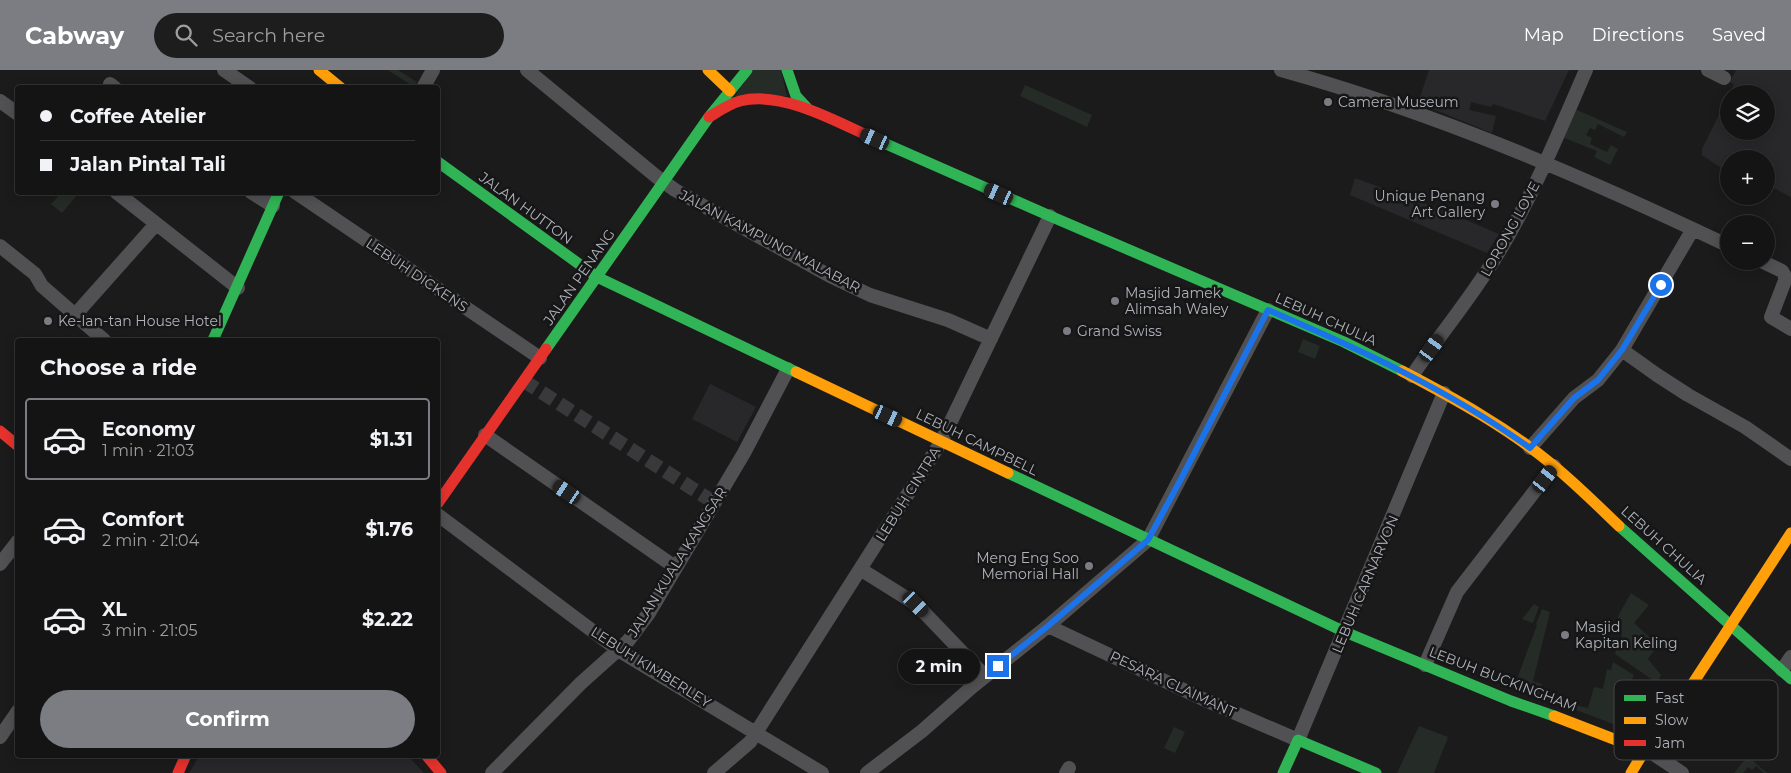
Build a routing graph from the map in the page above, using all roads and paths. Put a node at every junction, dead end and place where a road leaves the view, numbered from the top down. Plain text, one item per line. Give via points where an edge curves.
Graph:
1 (224, 70) edge
2 (319, 70) edge
3 (433, 70) edge
4 (527, 70) edge
5 (708, 70) edge
6 (746, 70) edge
7 (1281, 70) edge
8 (1586, 70) edge
9 (1708, 70) edge
10 (791, 71) edge
11 (1724, 78) dead end
12 (330, 79) edge
13 (246, 85) edge
14 (425, 85) edge
15 (730, 91) junction
16 (0, 101) edge
17 (808, 109) junction
18 (15, 112) edge
19 (709, 117) junction
20 (1546, 163) junction
21 (440, 164) edge
22 (663, 182) junction
23 (120, 195) edge
24 (256, 195) edge
25 (277, 195) edge
26 (298, 195) edge
27 (273, 206) junction
28 (1050, 216) junction
29 (156, 224) junction
30 (1693, 229) junction
31 (1720, 242) edge
32 (0, 246) edge
33 (1775, 268) edge
34 (597, 277) junction
35 (238, 288) junction
36 (1268, 310) junction
37 (75, 314) junction
38 (1791, 329) edge
39 (102, 338) edge
40 (214, 338) edge
41 (991, 339) junction
42 (1622, 350) junction
43 (540, 358) junction
44 (788, 369) junction
45 (1412, 376) junction
46 (1444, 393) junction
47 (0, 431) edge
48 (485, 435) junction
49 (941, 442) junction
50 (15, 444) edge
51 (1530, 448) junction
52 (1791, 459) edge
53 (1554, 466) junction
54 (440, 500) edge
55 (440, 516) edge
56 (1791, 533) edge
57 (1148, 540) junction
58 (15, 545) edge
59 (0, 564) edge
60 (675, 567) junction
61 (860, 570) junction
62 (1731, 624) junction
63 (1048, 626) junction
64 (1345, 632) junction
65 (618, 650) junction
66 (1791, 657) edge
67 (1425, 665) junction
68 (1786, 675) edge
69 (985, 676) junction
70 (1695, 680) edge
71 (15, 715) edge
72 (757, 732) junction
73 (0, 737) edge
74 (1614, 739) edge
75 (1298, 740) junction
76 (185, 758) edge
77 (428, 758) edge
78 (1638, 760) edge
79 (1652, 760) edge
80 (1662, 760) edge
81 (1359, 769) edge
82 (178, 773) edge
83 (441, 773) edge
84 (492, 773) edge
85 (714, 773) edge
86 (822, 773) edge
87 (867, 773) edge
88 (1283, 773) edge
89 (1376, 773) edge
90 (1630, 773) edge
91 (1644, 773) edge
92 (1682, 773) edge

1 - 13 street
2 - 12 main road
3 - 14 street
4 - 22 street, JALAN KAMPUNG MALABAR
5 - 15 main road
6 - 15 main road, JALAN PENANG
7 - 20 street via 1396,106
8 - 20 street, LORONG LOVE
9 - 11 street
10 - 17 main road via 796,96
15 - 19 main road, JALAN PENANG
16 - 18 street
17 - 19 main road, LEBUH CHULIA via 757,99 731,104
17 - 28 main road, LEBUH CHULIA
19 - 22 main road, JALAN PENANG
20 - 30 street
20 - 45 street, LORONG LOVE via 1497,256
21 - 34 main road, JALAN HUTTON
22 - 34 main road, JALAN PENANG
22 - 41 street, JALAN KAMPUNG MALABAR via 836,279 870,295 948,320
23 - 29 street
24 - 27 street
25 - 27 main road
26 - 43 street, LEBUH DICKENS
27 - 35 main road
28 - 36 main road, LEBUH CHULIA
28 - 41 street, LEBUH CINTRA
29 - 35 street
29 - 37 street
30 - 31 street
30 - 42 street
32 - 37 street via 35,274 42,286
33 - 38 street via 1786,278 1771,317
34 - 43 main road, JALAN PENANG
34 - 44 main road, LEBUH CAMPBELL
35 - 40 main road
36 - 45 main road, LEBUH CHULIA via 1344,342
36 - 57 street
37 - 39 street
41 - 49 street, LEBUH CINTRA
42 - 51 street via 1598,380 1574,398
42 - 52 street
43 - 48 main road, JALAN PENANG
44 - 49 main road, LEBUH CAMPBELL
44 - 60 street, JALAN KUALA KANGSAR via 744,453
45 - 46 main road, LEBUH CHULIA
46 - 51 main road, LEBUH CHULIA
46 - 64 street, LEBUH CARNARVON
47 - 50 main road
48 - 54 main road, JALAN PENANG
48 - 60 street
49 - 57 main road, LEBUH CAMPBELL
49 - 61 street, LEBUH CINTRA
51 - 53 main road, LEBUH CHULIA
53 - 62 main road, LEBUH CHULIA
53 - 67 street via 1457,592
55 - 65 street, LEBUH KIMBERLEY
56 - 62 main road
57 - 63 street
57 - 64 main road, LEBUH CAMPBELL
58 - 59 street
60 - 65 street, JALAN KUALA KANGSAR via 649,613
61 - 69 street via 916,604
61 - 72 street, LEBUH CINTRA
62 - 68 main road, LEBUH CHULIA
62 - 70 main road
63 - 69 street
63 - 75 street, PESARA CLAIMANT
64 - 67 main road, LEBUH BUCKINGHAM
64 - 75 street, LEBUH CARNARVON
65 - 72 street, LEBUH KIMBERLEY
65 - 84 street, JALAN KUALA KANGSAR
66 - 68 street
67 - 74 main road, LEBUH BUCKINGHAM
69 - 87 street
71 - 73 street
72 - 85 street, LEBUH CINTRA via 747,746
72 - 86 street, LEBUH KIMBERLEY
75 - 81 main road
75 - 88 main road, LEBUH CARNARVON
76 - 82 main road
77 - 83 main road
78 - 90 main road
79 - 91 main road
80 - 92 street
81 - 89 main road

